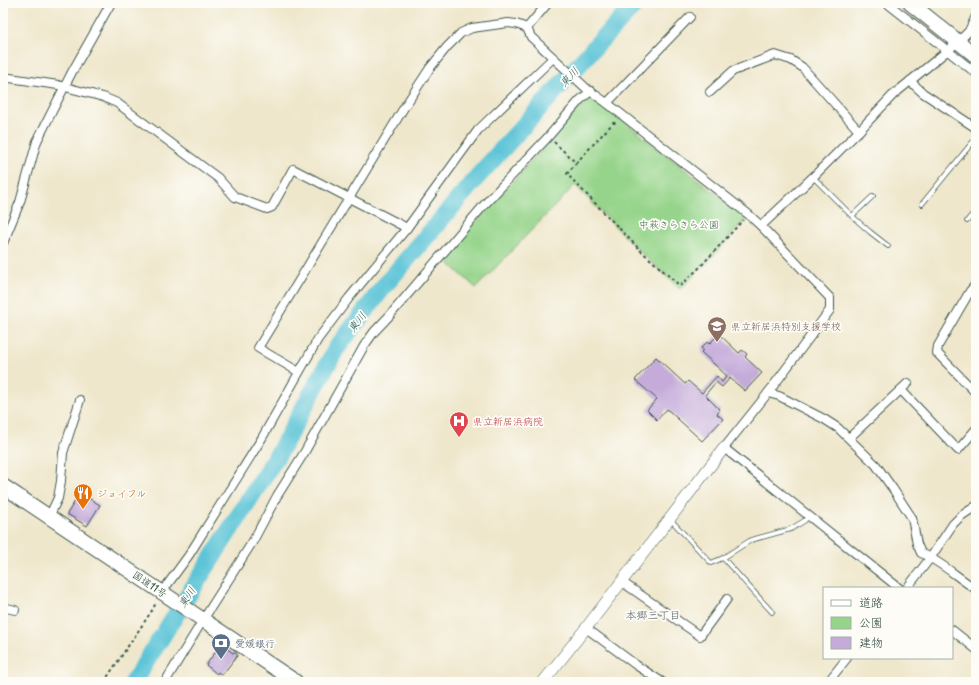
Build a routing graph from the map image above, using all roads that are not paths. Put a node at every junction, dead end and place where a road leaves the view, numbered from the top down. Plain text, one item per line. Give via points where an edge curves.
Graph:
1 (111, 3) edge
2 (548, 3) edge
3 (887, 3) edge
4 (910, 3) edge
5 (976, 16) edge
6 (690, 17) dead end
7 (527, 28) junction
8 (953, 46) junction
9 (976, 56) edge
10 (556, 60) junction
11 (976, 73) edge
12 (3, 77) edge
13 (910, 81) junction
14 (65, 87) junction
15 (589, 90) junction
16 (710, 92) dead end
17 (607, 103) junction
18 (976, 128) edge
19 (859, 131) junction
20 (976, 138) edge
21 (813, 177) junction
22 (873, 196) dead end
23 (350, 198) junction
24 (922, 204) dead end
25 (976, 210) edge
26 (852, 216) junction
27 (967, 221) dead end
28 (761, 226) junction
29 (407, 228) junction
30 (3, 243) edge
31 (888, 246) dead end
32 (976, 284) edge
33 (299, 372) junction
34 (908, 383) dead end
35 (901, 390) junction
36 (768, 393) junction
37 (976, 393) edge
38 (80, 400) dead end
39 (976, 429) edge
40 (849, 438) junction
41 (724, 448) junction
42 (3, 486) edge
43 (976, 506) edge
44 (809, 516) junction
45 (49, 517) junction
46 (670, 518) junction
47 (931, 557) junction
48 (723, 558) junction
49 (622, 582) junction
50 (898, 587) edge
51 (908, 587) edge
52 (976, 589) edge
53 (165, 594) junction
54 (727, 599) dead end
55 (3, 607) edge
56 (16, 610) dead end
57 (772, 612) dead end
58 (199, 617) junction
59 (586, 628) junction
60 (953, 631) edge
61 (976, 649) edge
62 (846, 659) edge
63 (165, 682) edge
64 (296, 682) edge
65 (543, 682) edge
66 (662, 682) edge
67 (828, 682) edge

1 - 14 street
2 - 7 street
3 - 8 street
4 - 8 highway
5 - 8 street via 969,30
6 - 17 street
7 - 10 street via 531,37
7 - 23 street via 508,23 472,28 461,33 430,68
8 - 9 highway
8 - 11 street
8 - 13 street
10 - 15 street
10 - 29 street via 478,130
12 - 14 street
13 - 18 street
13 - 19 street
14 - 23 street via 103,96 117,103 218,178 235,197 267,209 272,207 292,169
14 - 30 street via 37,141 20,202
15 - 17 street
15 - 58 street via 484,205 374,332 253,542
16 - 19 street via 733,71 775,55 792,60 802,67
17 - 28 street
19 - 21 street
20 - 24 lane
21 - 26 lane
21 - 28 street
22 - 26 lane
23 - 29 street
23 - 33 street via 258,348
25 - 27 lane
26 - 31 lane
28 - 36 street via 830,298 830,310
29 - 33 street via 349,298 318,340
32 - 37 street via 938,346 937,353
33 - 53 street via 262,438
34 - 35 street
35 - 39 street via 958,450
35 - 40 street
36 - 40 street via 824,418
36 - 41 street
38 - 45 street via 63,453 58,498
40 - 47 street via 876,465 893,489 912,518 921,553
41 - 44 street
41 - 46 street
42 - 45 highway, 国道11号
43 - 47 street via 953,524
44 - 48 lane via 791,529 751,540
44 - 50 street
45 - 53 highway, 国道11号
46 - 48 lane via 711,563
46 - 49 street
47 - 51 street
47 - 52 street
48 - 57 lane
49 - 54 street via 700,636
49 - 59 street
53 - 58 highway, 国道11号
55 - 56 street
58 - 63 street
58 - 64 highway, 国道11号
59 - 65 street
59 - 66 street
60 - 61 street
62 - 67 street

